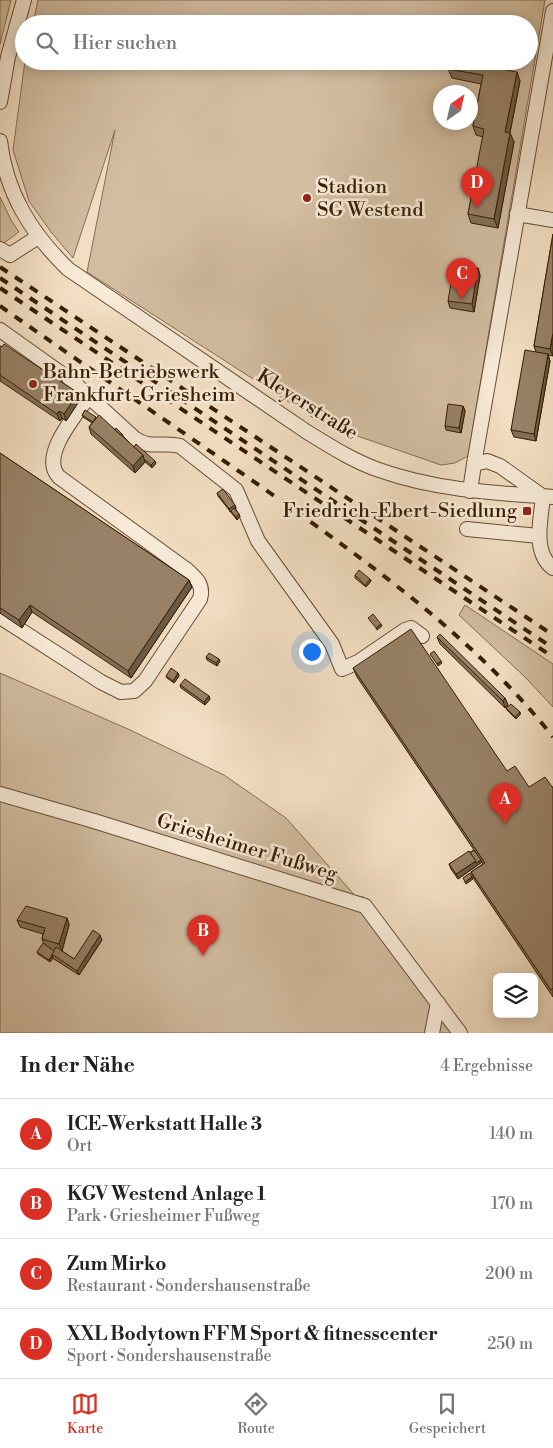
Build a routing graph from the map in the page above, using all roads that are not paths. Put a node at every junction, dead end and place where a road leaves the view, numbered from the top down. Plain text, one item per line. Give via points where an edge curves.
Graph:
1 (24, 0) edge
2 (553, 11) edge
3 (20, 15) edge
4 (15, 32) edge
5 (0, 102) edge
6 (0, 141) edge
7 (517, 214) junction
8 (553, 220) edge
9 (38, 237) junction
10 (0, 249) edge
11 (0, 330) edge
12 (89, 396) junction
13 (474, 464) junction
14 (470, 491) junction
15 (548, 497) edge
16 (467, 529) dead end
17 (539, 536) junction
18 (553, 568) edge
19 (0, 617) edge
20 (422, 636) dead end
21 (0, 794) edge
22 (438, 1003) junction
23 (432, 1033) edge
24 (460, 1033) edge

1 - 3 street
2 - 7 street
4 - 5 street
6 - 9 street, Kleyerstraße via 15,197
7 - 8 street
7 - 13 street
9 - 10 street via 10,255
9 - 14 street, Kleyerstraße via 68,269 334,449 378,470 431,485
11 - 12 street
12 - 19 street via 57,445 53,456 54,472 187,570 200,583 200,599 146,681 134,691 121,692 101,682
12 - 20 street via 139,442 180,446 236,490 258,541 332,644 342,669 405,630 411,628
13 - 14 street
13 - 15 street via 488,461 500,466
14 - 15 street, Kleyerstraße
15 - 17 street
16 - 17 street
17 - 18 street via 538,542
21 - 22 street, Griesheimer Fußweg via 365,906
22 - 23 street
22 - 24 street, Griesheimer Fußweg

